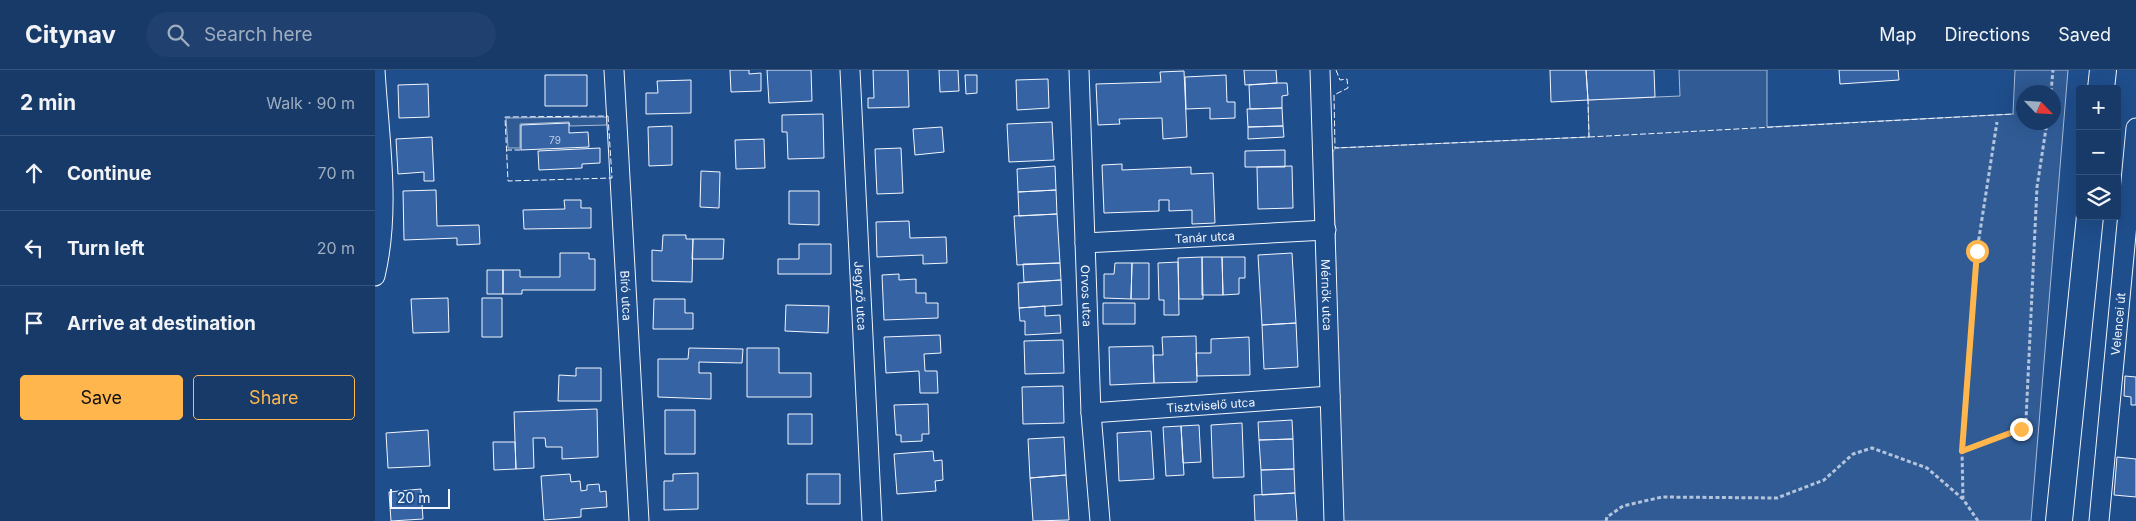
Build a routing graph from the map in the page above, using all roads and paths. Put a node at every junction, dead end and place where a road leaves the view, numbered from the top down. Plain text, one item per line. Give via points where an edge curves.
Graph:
1 (375, 70) edge
2 (614, 70) edge
3 (850, 70) edge
4 (1079, 70) edge
5 (1320, 70) edge
6 (2053, 70) edge
7 (2103, 70) edge
8 (2052, 85) edge
9 (2101, 85) edge
10 (1997, 122) dead end
11 (2136, 128) edge
12 (2046, 130) edge
13 (2131, 213) edge
14 (2090, 220) edge
15 (1326, 230) junction
16 (1085, 243) junction
17 (375, 276) edge
18 (1329, 396) junction
19 (1091, 413) junction
20 (1962, 451) junction
21 (1963, 499) junction
22 (639, 521) edge
23 (872, 521) edge
24 (1099, 521) edge
25 (1334, 521) edge
26 (1606, 521) edge
27 (1978, 521) edge
28 (2059, 521) edge
29 (2099, 521) edge

1 - 17 street via 384,212 381,252
2 - 22 street, Bíró utca
3 - 23 street, Jegyző utca
4 - 16 street, Orvos utca
5 - 15 street, Mérnök utca
6 - 8 path
7 - 9 main road
10 - 20 path via 1977,251
11 - 13 street, Velencei út
12 - 20 path via 2037,187 2026,420 2021,429
13 - 29 street, Velencei út
14 - 28 main road
15 - 16 street, Tanár utca
15 - 18 street, Mérnök utca
16 - 19 street, Orvos utca
18 - 19 street, Tisztviselő utca
18 - 25 street, Mérnök utca
19 - 24 street, Orvos utca
20 - 21 path
21 - 26 path via 1927,468 1872,448 1853,454 1824,480 1777,498 1662,497 1623,506
21 - 27 path

